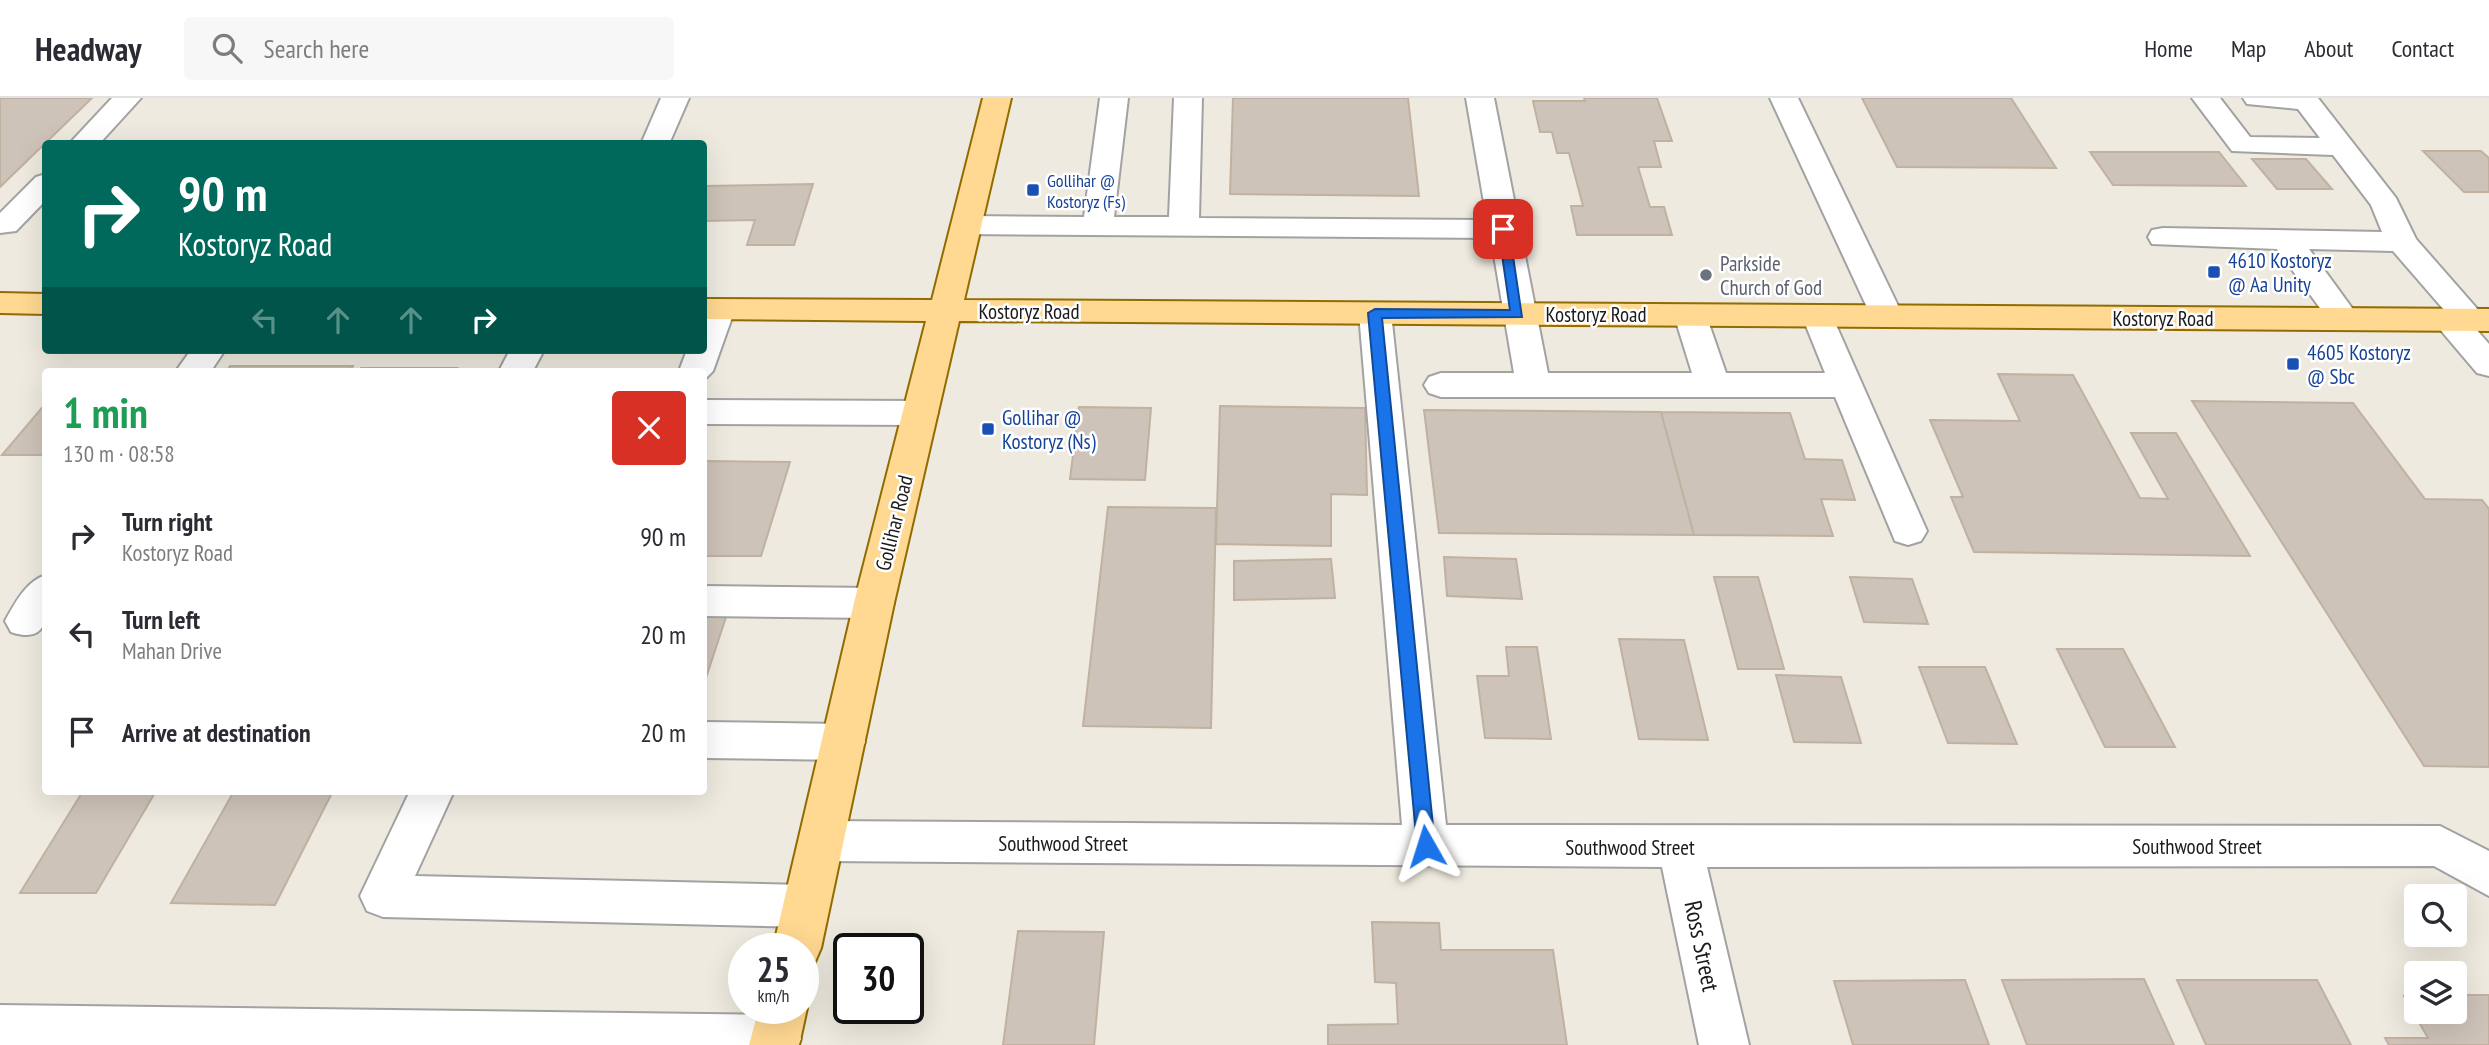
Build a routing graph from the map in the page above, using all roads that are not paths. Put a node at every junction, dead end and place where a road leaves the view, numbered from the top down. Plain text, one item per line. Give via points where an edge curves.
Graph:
1 (127, 98) edge
2 (676, 98) edge
3 (997, 98) edge
4 (1114, 98) edge
5 (1188, 98) edge
6 (1480, 98) edge
7 (1784, 98) edge
8 (2206, 98) edge
9 (2257, 98) edge
10 (2305, 99) edge
11 (87, 140) edge
12 (657, 140) edge
13 (2344, 147) junction
14 (42, 187) edge
15 (966, 225) junction
16 (1098, 226) junction
17 (2, 227) edge
18 (1184, 227) junction
19 (1503, 229) junction
20 (2163, 237) dead end
21 (2286, 239) junction
22 (2402, 242) junction
23 (0, 303) edge
24 (42, 304) edge
25 (711, 309) edge
26 (945, 311) junction
27 (1375, 313) junction
28 (1518, 314) junction
29 (1690, 315) junction
30 (1818, 316) junction
31 (1887, 316) junction
32 (2344, 319) junction
33 (2470, 320) edge
34 (2489, 365) edge
35 (1533, 384) junction
36 (1441, 385) dead end
37 (1713, 385) junction
38 (1847, 385) junction
39 (707, 412) edge
40 (921, 413) junction
41 (1908, 531) dead end
42 (707, 601) edge
43 (874, 603) junction
44 (707, 738) edge
45 (844, 742) junction
46 (430, 795) edge
47 (821, 841) junction
48 (1426, 846) junction
49 (1680, 847) junction
50 (2489, 875) edge
51 (802, 927) edge
52 (0, 1030) edge
53 (778, 1031) edge
54 (1724, 1045) edge

1 - 11 street
2 - 12 street
3 - 15 main road, Gollihar Road
4 - 16 street
5 - 18 street
6 - 19 street
7 - 31 street
8 - 13 street via 2242,145
9 - 10 street
10 - 13 street
13 - 22 street via 2385,204
14 - 17 street
15 - 16 street
15 - 26 main road, Gollihar Road
16 - 18 street
18 - 19 street
19 - 28 street
20 - 21 street
21 - 22 street
21 - 32 street
22 - 33 street
23 - 24 main road
25 - 26 main road, Kostoryz Road
26 - 27 main road, Kostoryz Road
26 - 40 main road, Gollihar Road
27 - 28 main road, Kostoryz Road
27 - 48 street
28 - 29 main road, Kostoryz Road
28 - 35 street
29 - 30 main road, Kostoryz Road
29 - 37 street
30 - 31 main road, Kostoryz Road
30 - 38 street
31 - 32 main road, Kostoryz Road
32 - 33 main road, Kostoryz Road
33 - 34 street
35 - 36 street
35 - 37 street
37 - 38 street
38 - 41 street
39 - 40 street
40 - 43 main road, Gollihar Road
42 - 43 street
43 - 45 main road, Gollihar Road
44 - 45 street
45 - 47 main road, Gollihar Road
46 - 51 street via 383,896
47 - 48 street, Southwood Street
47 - 51 main road, Gollihar Road
48 - 49 street, Southwood Street
49 - 50 street, Southwood Street via 2440,846
49 - 54 street, Ross Street
52 - 53 street

